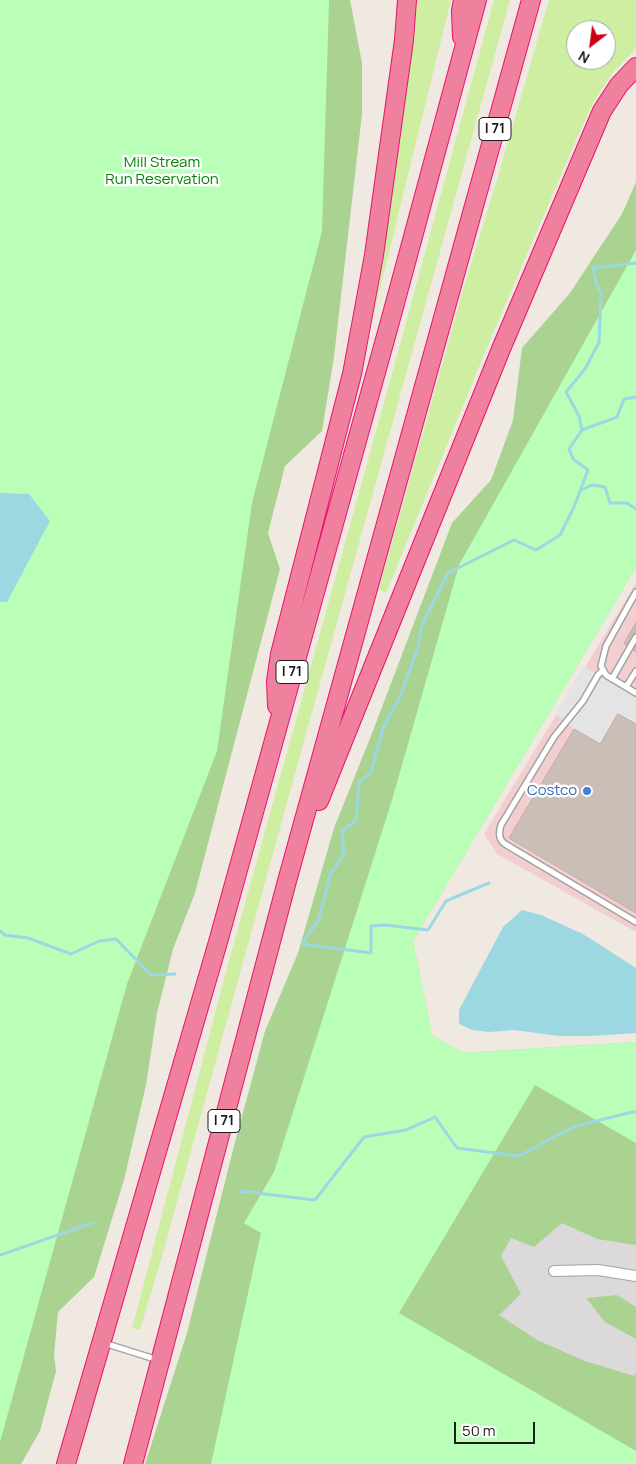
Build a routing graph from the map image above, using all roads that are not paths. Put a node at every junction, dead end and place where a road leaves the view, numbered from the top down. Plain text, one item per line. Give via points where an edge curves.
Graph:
1 (407, 0) edge
2 (463, 0) edge
3 (477, 0) edge
4 (530, 0) edge
5 (538, 0) edge
6 (463, 50) junction
7 (636, 67) edge
8 (507, 84) junction
9 (636, 592) edge
10 (636, 638) edge
11 (603, 670) junction
12 (636, 670) edge
13 (612, 679) junction
14 (626, 687) junction
15 (636, 693) edge
16 (277, 728) junction
17 (287, 881) junction
18 (636, 922) edge
19 (554, 1271) dead end
20 (636, 1276) edge
21 (101, 1342) junction
22 (161, 1361) junction
23 (66, 1464) edge
24 (133, 1464) edge

1 - 16 highway via 374,255 352,374 280,654 276,681
2 - 6 highway
3 - 6 highway, I 71
4 - 8 highway, I 71
5 - 8 highway
6 - 16 highway, I 71
7 - 17 highway via 602,111 501,349
8 - 17 highway, I 71
9 - 11 lane via 606,646
10 - 13 lane
11 - 13 lane
11 - 18 lane via 554,737 501,825 499,834 505,844
12 - 14 lane
13 - 14 lane
14 - 15 lane
16 - 21 highway, I 71
17 - 22 highway, I 71
19 - 20 street via 598,1270
21 - 22 lane
21 - 23 highway, I 71
22 - 24 highway, I 71

